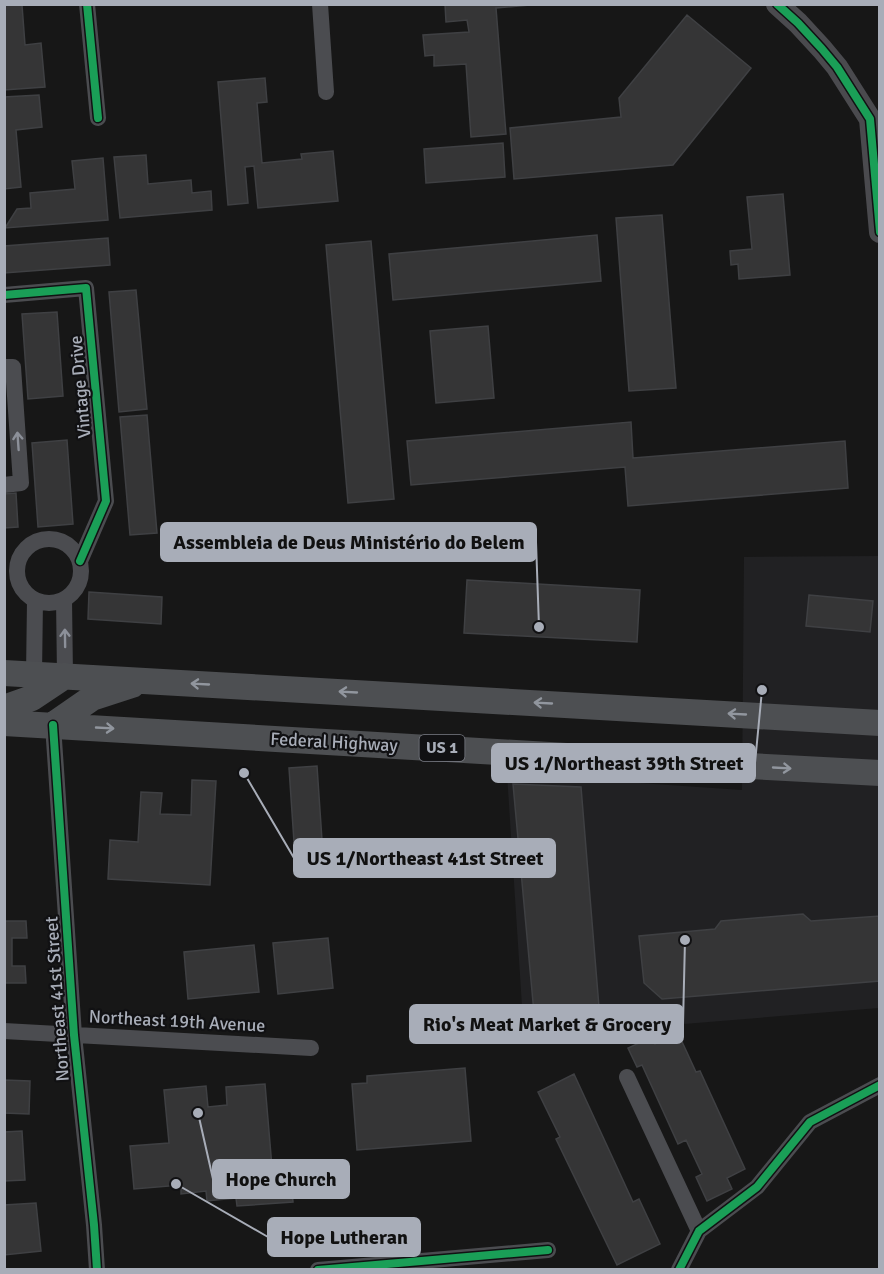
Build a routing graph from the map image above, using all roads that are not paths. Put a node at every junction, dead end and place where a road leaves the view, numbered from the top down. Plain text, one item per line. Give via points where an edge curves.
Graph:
1 (87, 4) edge
2 (320, 4) edge
3 (777, 4) edge
4 (327, 92) dead end
5 (98, 118) dead end
6 (875, 119) edge
7 (879, 232) edge
8 (4, 295) edge
9 (4, 367) edge
10 (4, 485) edge
11 (80, 561) junction
12 (11, 567) edge
13 (64, 599) junction
14 (35, 600) junction
15 (4, 673) edge
16 (34, 675) junction
17 (64, 676) junction
18 (147, 680) junction
19 (4, 708) edge
20 (4, 723) edge
21 (879, 723) edge
22 (53, 726) junction
23 (879, 773) edge
24 (4, 1031) edge
25 (74, 1035) junction
26 (311, 1048) dead end
27 (627, 1077) dead end
28 (879, 1085) edge
29 (699, 1231) junction
30 (548, 1250) dead end
31 (97, 1269) edge
32 (318, 1269) edge
33 (679, 1269) edge

1 - 5 street
2 - 4 street
3 - 6 street via 822,49
6 - 7 street
8 - 11 street, Vintage Drive via 86,288 106,501
10 -> 9 street via 21,483 13,367
11 - 12 street via 67,543 45,538 26,548
11 - 13 street via 77,587
12 - 14 street via 21,586
13 - 14 street via 54,603
17 -> 13 street
14 - 16 street
15 - 16 main road
16 - 17 main road
17 - 18 main road
17 - 19 main road via 32,698
21 -> 18 main road
18 - 22 main road via 92,698
20 - 22 main road, Federal Highway / US 1
22 -> 23 main road, Federal Highway / US 1
22 - 25 street, Northeast 41st Street
24 - 25 street, Northeast 19th Avenue
25 - 26 street, Northeast 19th Avenue
25 - 31 street, Northeast 41st Street
27 - 29 street
28 - 29 street via 810,1122 757,1187
29 - 33 street
30 - 32 street

